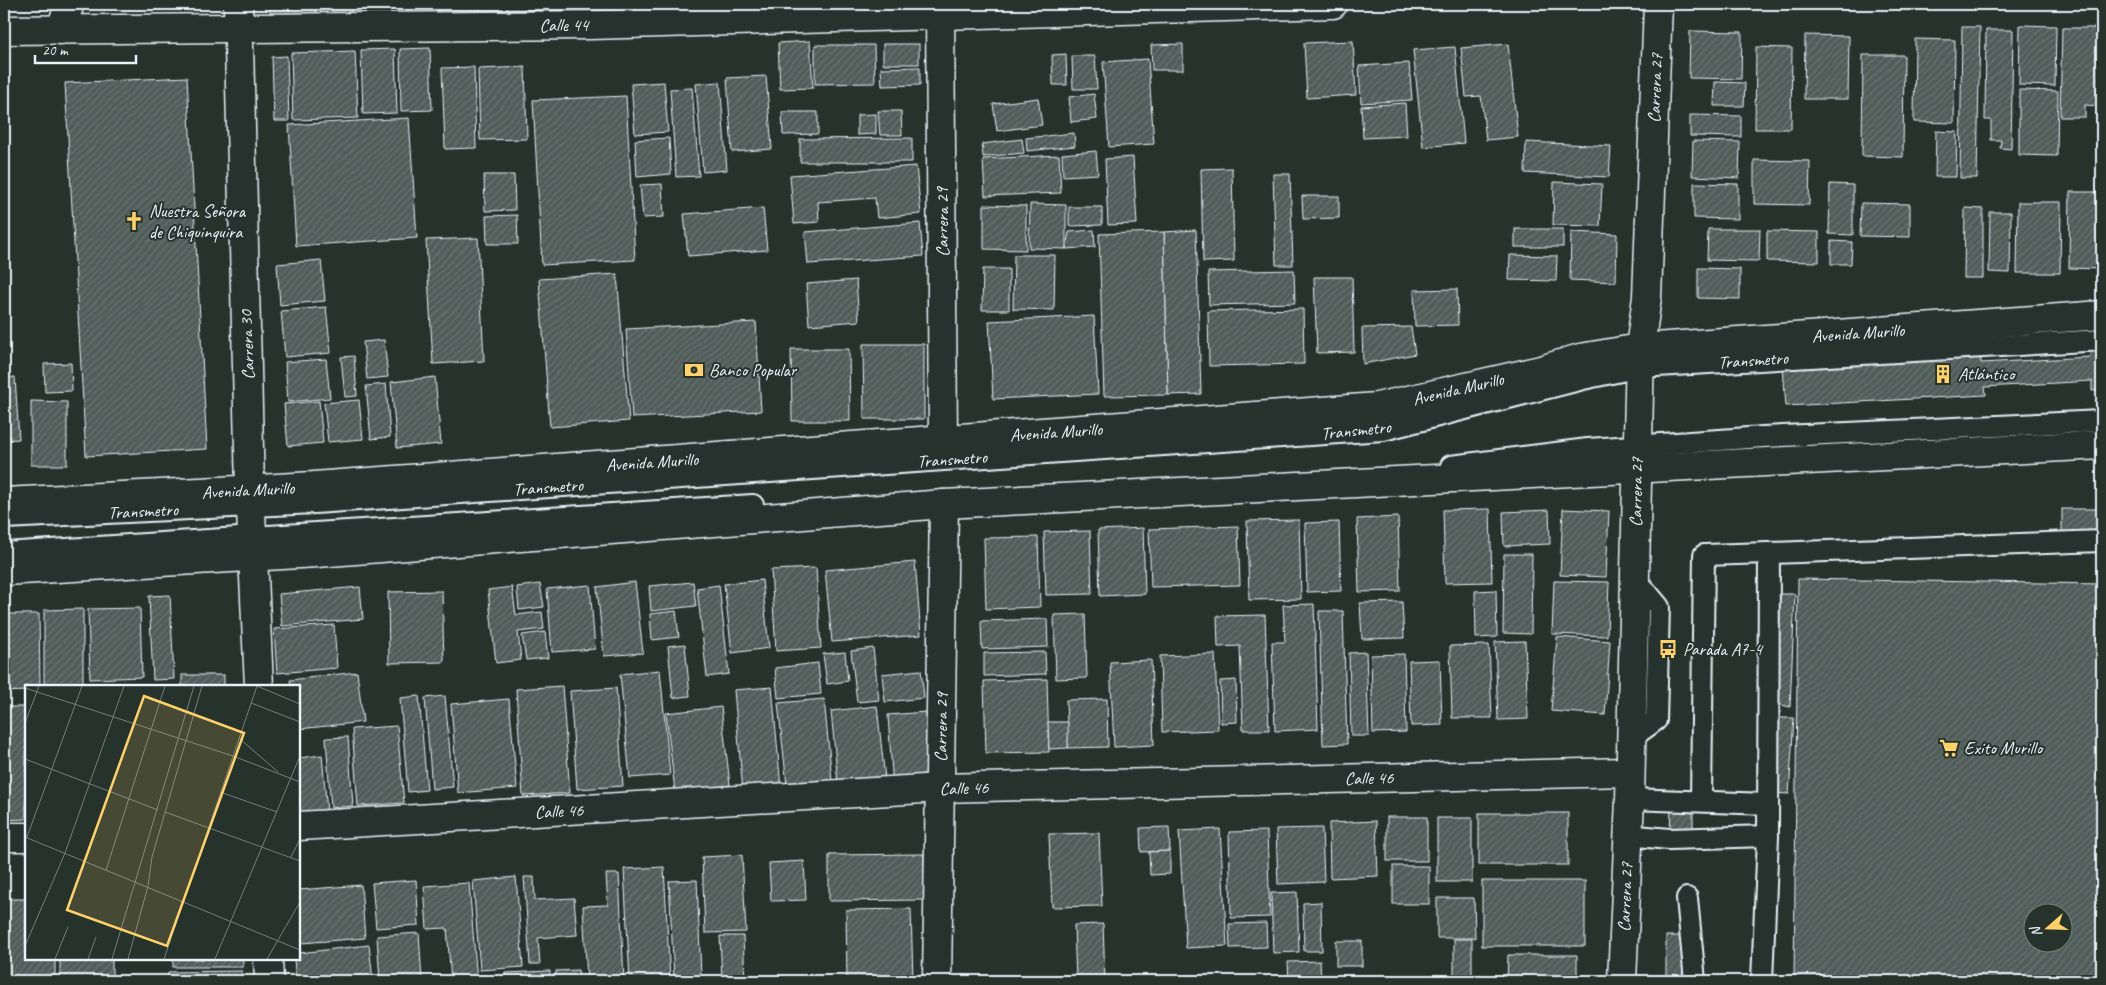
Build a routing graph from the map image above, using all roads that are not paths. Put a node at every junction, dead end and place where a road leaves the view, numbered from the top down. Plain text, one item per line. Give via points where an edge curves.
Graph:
1 (70, 4) edge
2 (1333, 4) edge
3 (1658, 4) edge
4 (940, 9) edge
5 (590, 14) edge
6 (238, 16) edge
7 (4, 30) edge
8 (60, 30) junction
9 (2102, 315) edge
10 (2102, 340) edge
11 (1640, 358) junction
12 (2102, 421) edge
13 (943, 441) junction
14 (2102, 445) edge
15 (1637, 457) junction
16 (250, 497) junction
17 (4, 502) edge
18 (944, 504) junction
19 (4, 518) edge
20 (2102, 541) edge
21 (252, 547) junction
22 (4, 553) edge
23 (1769, 553) junction
24 (4, 571) edge
25 (259, 685) edge
26 (1630, 772) junction
27 (940, 788) junction
28 (1630, 799) junction
29 (1701, 800) junction
30 (1768, 804) junction
31 (300, 826) edge
32 (1627, 835) junction
33 (1768, 836) junction
34 (4, 837) edge
35 (25, 837) edge
36 (1687, 898) dead end
37 (268, 960) edge
38 (269, 981) edge
39 (937, 981) edge
40 (1622, 981) edge
41 (1695, 981) edge
42 (1762, 981) edge

1 - 8 street
2 - 4 street, Calle 44
3 - 11 street, Carrera 27 via 1647,297
4 - 5 street, Calle 44
4 - 13 street, Carrera 29
5 - 6 street, Calle 44
6 - 8 street, Calle 44
6 - 16 street, Carrera 30
7 - 8 street, Calle 44
9 - 11 street, Avenida Murillo
10 - 11 lane, Transmetro
11 - 13 street, Avenida Murillo via 1580,358 1541,370 1377,407
11 - 15 street, Carrera 27
11 - 16 lane, Transmetro via 1583,379 1383,430
12 - 15 lane, Transmetro via 1763,437
13 - 16 street, Avenida Murillo via 314,486
14 - 15 street
15 - 18 street
15 - 21 lane, Transmetro via 1588,449 1452,466 945,493
15 - 26 street, Carrera 27
16 - 17 street, Avenida Murillo
16 - 19 lane, Transmetro
16 - 21 street, Carrera 30
18 - 21 street
18 - 27 street, Carrera 29
20 - 23 lane
21 - 22 lane, Transmetro
21 - 24 street
21 - 25 street, Carrera 30
23 - 29 lane via 1704,555
23 - 30 lane
26 - 27 street, Calle 46
26 - 28 street, Carrera 27
27 - 31 street, Calle 46
27 - 39 street, Carrera 29
28 - 29 lane
28 - 32 street, Carrera 27
29 - 30 lane
30 - 33 lane
32 - 33 lane via 1669,839
32 - 40 street, Carrera 27
33 - 42 lane
34 - 35 street
36 - 41 lane
37 - 38 street

